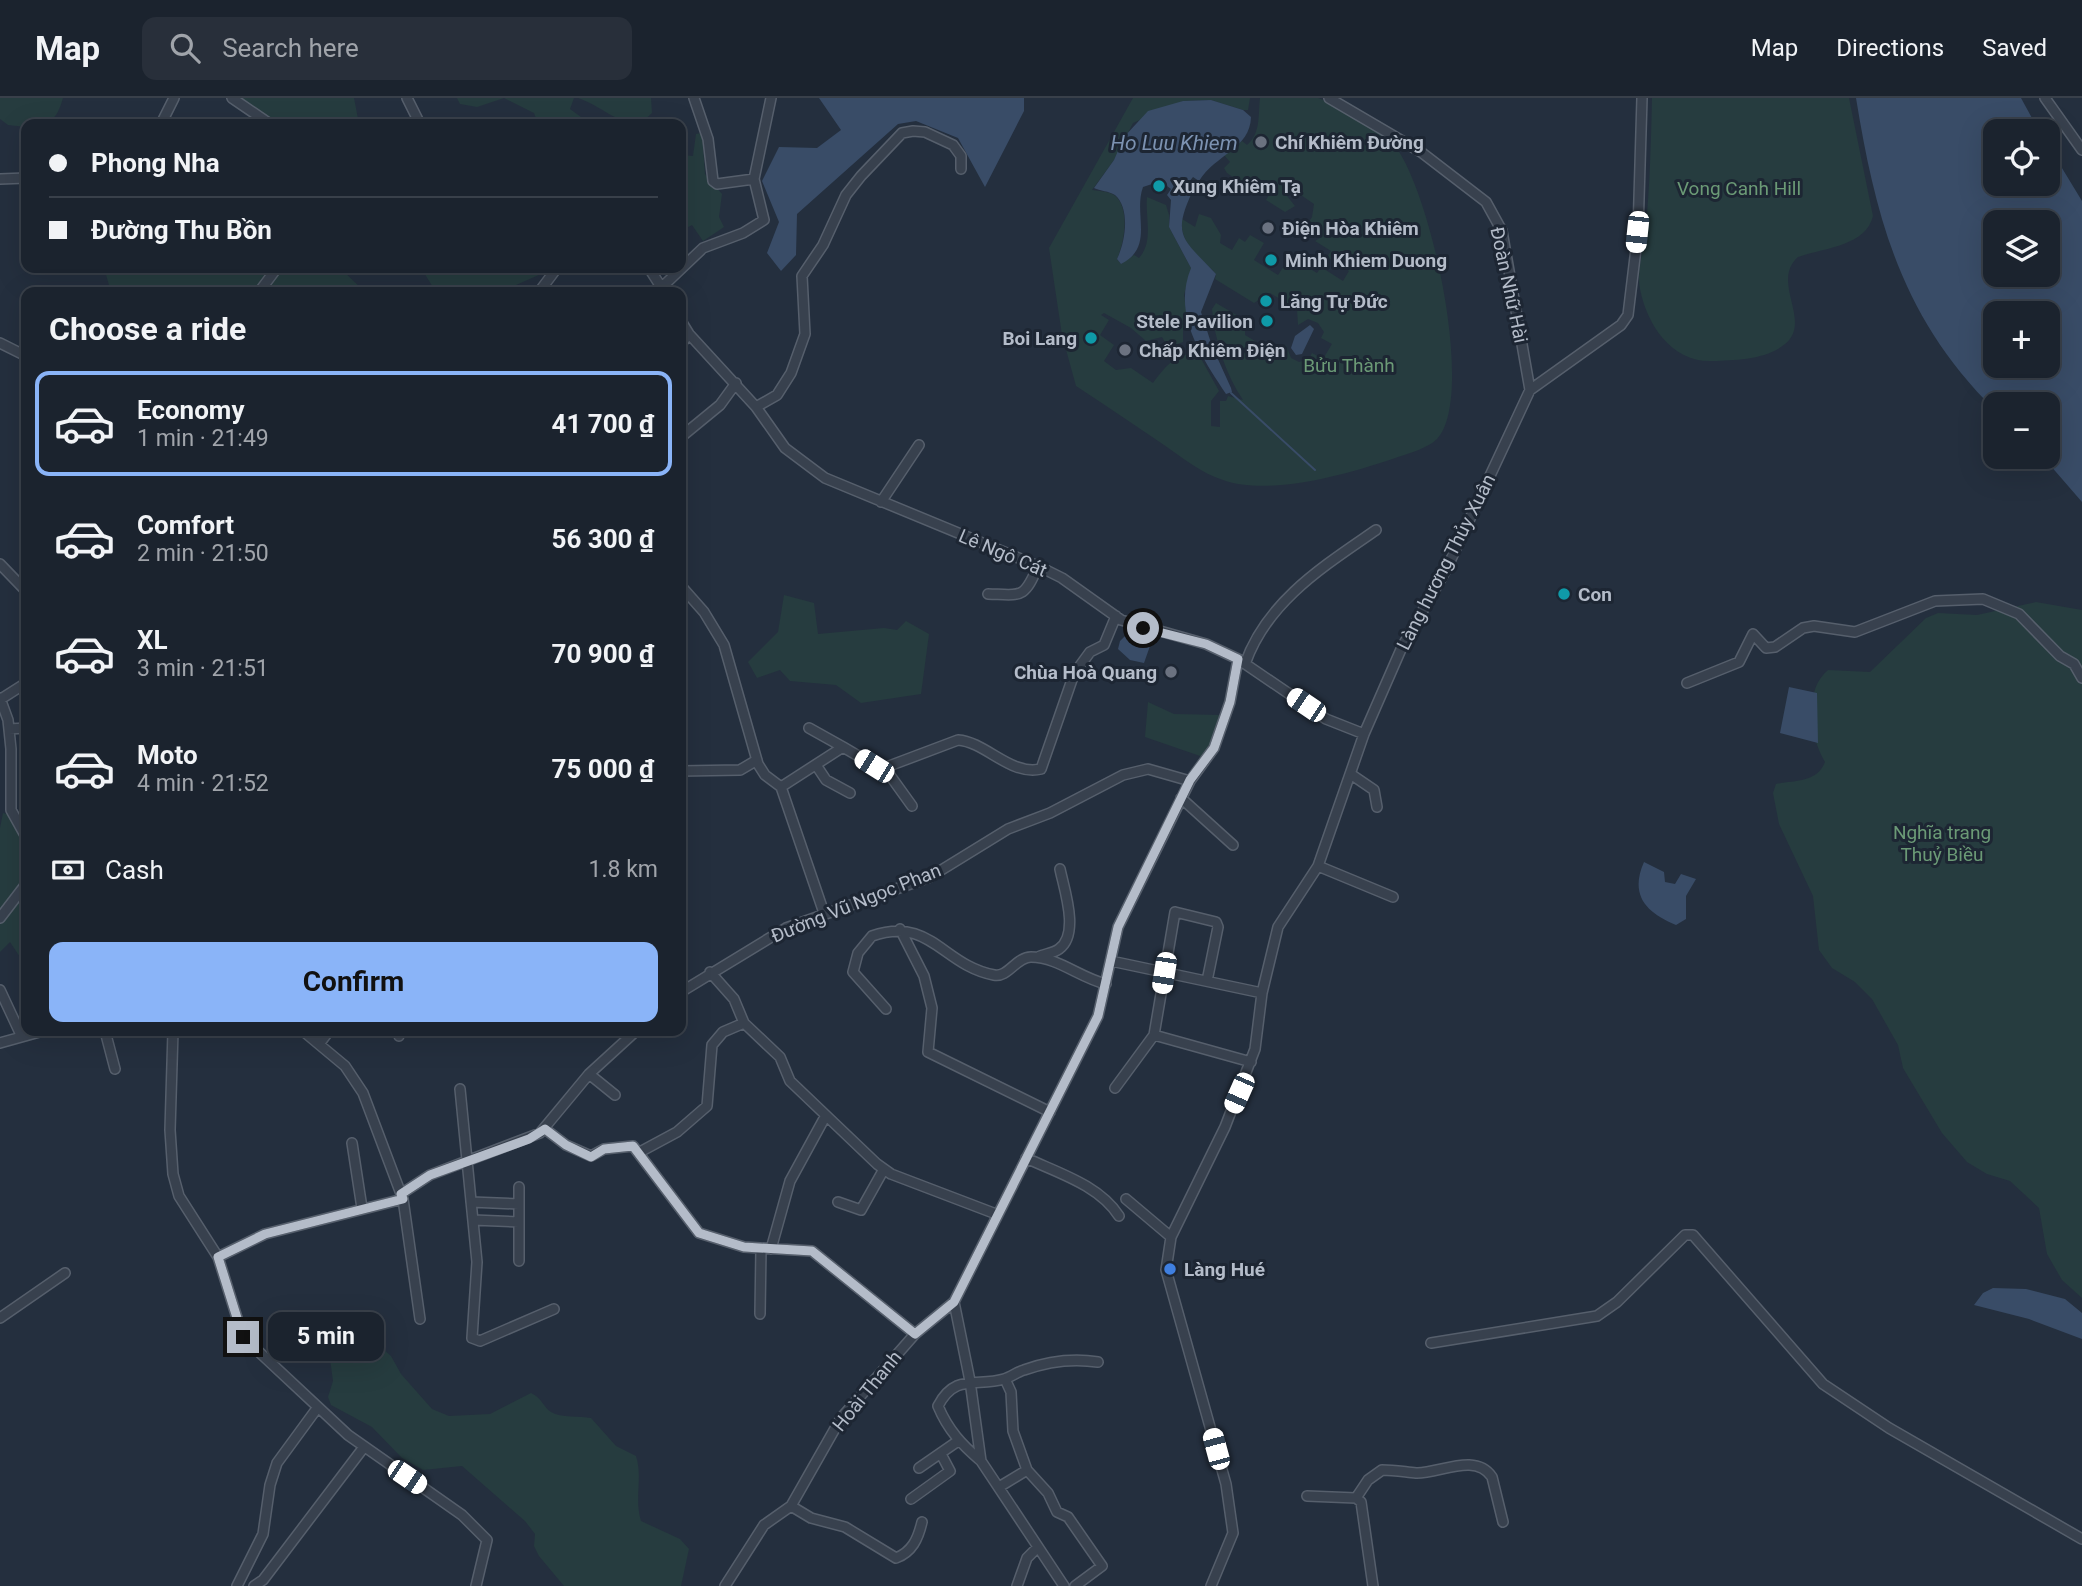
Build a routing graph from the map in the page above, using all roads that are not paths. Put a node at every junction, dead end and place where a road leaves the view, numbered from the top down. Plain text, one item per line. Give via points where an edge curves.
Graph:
1 (232, 98) edge
2 (407, 98) edge
3 (694, 98) edge
4 (771, 98) edge
5 (1329, 98) edge
6 (1642, 98) edge
7 (2045, 98) edge
8 (177, 99) edge
9 (164, 119) edge
10 (263, 119) edge
11 (415, 119) edge
12 (2082, 150) edge
13 (961, 169) dead end
14 (21, 178) edge
15 (0, 179) edge
16 (754, 179) junction
17 (686, 266) edge
18 (679, 273) edge
19 (666, 287) edge
20 (686, 329) edge
21 (689, 334) junction
22 (686, 338) edge
23 (0, 344) edge
24 (21, 354) edge
25 (736, 383) junction
26 (1530, 390) junction
27 (756, 407) junction
28 (686, 433) edge
29 (919, 445) dead end
30 (881, 502) junction
31 (1376, 530) dead end
32 (0, 564) edge
33 (1038, 566) junction
34 (21, 586) edge
35 (686, 592) edge
36 (988, 594) dead end
37 (1116, 616) junction
38 (1241, 662) junction
39 (2082, 678) edge
40 (1687, 683) dead end
41 (21, 686) edge
42 (0, 698) edge
43 (21, 728) edge
44 (808, 728) dead end
45 (9, 729) junction
46 (1364, 734) junction
47 (843, 747) junction
48 (757, 760) junction
49 (816, 765) junction
50 (881, 769) junction
51 (686, 771) edge
52 (1352, 775) junction
53 (1190, 780) junction
54 (781, 787) junction
55 (850, 793) dead end
56 (1181, 798) junction
57 (912, 806) dead end
58 (1377, 807) dead end
59 (21, 828) edge
60 (1233, 845) dead end
61 (1318, 866) junction
62 (1060, 869) dead end
63 (21, 891) edge
64 (1393, 897) dead end
65 (824, 913) junction
66 (0, 918) edge
67 (900, 929) junction
68 (1038, 957) junction
69 (1111, 961) junction
70 (710, 972) junction
71 (1164, 973) junction
72 (1207, 981) junction
73 (1106, 984) junction
74 (0, 989) edge
75 (686, 989) edge
76 (1262, 993) junction
77 (886, 1009) dead end
78 (744, 1023) junction
79 (21, 1035) joint
80 (1154, 1035) junction
81 (106, 1036) edge
82 (173, 1036) edge
83 (309, 1036) edge
84 (325, 1036) edge
85 (631, 1036) edge
86 (0, 1043) edge
87 (319, 1044) junction
88 (1251, 1062) junction
89 (115, 1069) dead end
90 (589, 1074) junction
91 (1115, 1088) dead end
92 (460, 1089) dead end
93 (615, 1095) dead end
94 (1050, 1112) junction
95 (825, 1117) junction
96 (545, 1129) junction
97 (352, 1143) dead end
98 (638, 1153) junction
99 (1026, 1158) junction
100 (468, 1161) junction
101 (884, 1169) junction
102 (519, 1187) dead end
103 (402, 1196) junction
104 (1126, 1199) dead end
105 (471, 1202) junction
106 (838, 1202) dead end
107 (519, 1205) junction
108 (362, 1208) junction
109 (996, 1214) junction
110 (1119, 1216) dead end
111 (472, 1220) junction
112 (519, 1222) junction
113 (1171, 1237) junction
114 (766, 1249) junction
115 (218, 1257) junction
116 (519, 1261) dead end
117 (65, 1273) dead end
118 (954, 1302) junction
119 (554, 1310) dead end
120 (760, 1314) dead end
121 (0, 1318) edge
122 (420, 1319) dead end
123 (915, 1334) junction
124 (1431, 1343) dead end
125 (1098, 1362) dead end
126 (1005, 1379) junction
127 (970, 1381) junction
128 (318, 1407) junction
129 (958, 1441) junction
130 (365, 1447) junction
131 (941, 1454) junction
132 (981, 1461) junction
133 (919, 1468) dead end
134 (1027, 1470) junction
135 (999, 1487) junction
136 (1307, 1496) dead end
137 (1356, 1498) junction
138 (911, 1499) dead end
139 (791, 1506) junction
140 (922, 1522) dead end
141 (1503, 1522) dead end
142 (2082, 1539) edge
143 (1038, 1547) junction
144 (237, 1586) edge
145 (254, 1586) edge
146 (476, 1586) edge
147 (725, 1586) edge
148 (1017, 1586) edge
149 (1064, 1586) edge
150 (1075, 1586) edge
151 (1211, 1586) edge
152 (1373, 1586) edge

1 - 10 street
2 - 11 street
3 - 16 street via 708,139 713,181
4 - 16 street
5 - 26 street, Đoàn Nhữ Hài via 1421,152 1486,202 1502,231
6 - 26 street via 1637,232 1628,315 1621,325
7 - 12 street
8 - 9 street
13 - 27 street via 961,156 953,145 913,131 902,134 861,176 846,195 824,245 804,270 805,334 791,373 776,395
14 - 15 street
16 - 17 street via 763,221 703,248
18 - 19 street
20 - 21 street, Lê Ngô Cát
21 - 22 street
21 - 25 street, Lê Ngô Cát
23 - 24 street
25 - 27 street, Lê Ngô Cát
25 - 28 street via 720,405
26 - 46 street, Làng hương Thủy Xuân via 1446,570 1402,647
27 - 30 street, Lê Ngô Cát via 785,448 807,466
29 - 30 street
30 - 33 street, Lê Ngô Cát
31 - 38 street, Hoài Thanh via 1314,573 1285,600
32 - 34 street
33 - 36 street via 1020,595
33 - 37 street, Lê Ngô Cát
35 - 48 street via 724,645
37 - 38 street, Lê Ngô Cát via 1206,644
37 - 50 street via 1104,645 1090,652 1074,674 1041,769 995,758 971,741 958,740
38 - 46 street, Lê Ngô Cát via 1326,719
38 - 53 street, Hoài Thanh via 1214,748
39 - 40 street via 2074,664 2019,614 1983,599 1965,599 1935,601 1855,632 1803,628 1775,647 1766,648 1753,634 1739,662
41 - 42 street
42 - 45 street
43 - 45 street
44 - 47 street
45 - 59 street via 11,810
46 - 52 street, Làng hương Thủy Xuân
47 - 49 street
47 - 50 street
48 - 51 street via 740,770
48 - 54 street via 765,775
49 - 54 street
49 - 55 street via 826,780
50 - 57 street
52 - 58 street via 1374,790
52 - 61 street, Làng hương Thủy Xuân
53 - 56 street, Hoài Thanh
53 - 65 street, Đường Vũ Ngọc Phan via 1148,769 1122,775 1050,813 1008,828 930,877
54 - 65 street
56 - 60 street
56 - 69 street, Hoài Thanh via 1118,927
61 - 64 street
61 - 76 street, Làng hương Thủy Xuân via 1278,927
62 - 68 street via 1068,906 1066,939 1058,950
63 - 66 street
65 - 70 street, Đường Vũ Ngọc Phan via 786,928
67 - 68 street via 918,932 955,958 994,975 1025,957
67 - 77 street via 872,936 853,966 852,972
67 - 94 street via 924,976 932,1008 929,1052
68 - 73 street
69 - 71 street
69 - 73 street, Hoài Thanh
70 - 75 street, Đường Vũ Ngọc Phan
70 - 78 street via 730,993
71 - 72 street
71 - 72 street via 1175,912 1216,922
71 - 80 street
72 - 76 street
73 - 94 street, Hoài Thanh via 1098,1016
74 - 79 street
76 - 88 street, Làng hương Thủy Xuân
78 - 95 street via 780,1057 790,1081
78 - 98 street via 723,1032 712,1045 707,1106 677,1132
79 - 86 street
80 - 88 street
80 - 91 street
81 - 89 street
82 - 115 street via 173,1174 180,1196
83 - 87 street
84 - 87 street
85 - 90 street
87 - 103 street via 345,1066 363,1093
88 - 113 street, Làng hương Thủy Xuân
90 - 93 street
90 - 96 street
92 - 100 street
94 - 99 street, Hoài Thanh
95 - 101 street
95 - 114 street via 790,1181
96 - 98 street via 591,1157 617,1146 633,1146
96 - 100 street
97 - 108 street
98 - 114 street via 699,1233
99 - 109 street, Hoài Thanh
99 - 110 street via 1093,1190 1107,1199
100 - 103 street via 430,1175
100 - 105 street
101 - 106 street via 861,1210
101 - 109 street
102 - 107 street
103 - 108 street
103 - 122 street
104 - 113 street
105 - 107 street
105 - 111 street
107 - 112 street
108 - 115 street via 265,1234
109 - 118 street, Hoài Thanh
111 - 112 street
111 - 119 street via 477,1262 472,1338 480,1340
112 - 116 street
113 - 151 street, Làng hương Thủy Xuân via 1166,1270 1226,1484 1233,1533
114 - 120 street
114 - 123 street via 812,1251
115 - 128 street via 243,1337
117 - 121 street
118 - 123 street, Hoài Thanh
118 - 127 street
123 - 139 street, Hoài Thanh via 841,1418
124 - 142 street via 1597,1317 1685,1235 1693,1234 1823,1384 1889,1428
125 - 126 street via 1066,1359
126 - 127 street
126 - 134 street via 1011,1392 1013,1431
127 - 129 street via 953,1388 938,1406
127 - 132 street
128 - 130 street
128 - 144 street via 277,1463 263,1534
129 - 131 street
129 - 132 street
130 - 145 street
130 - 146 street via 462,1515 487,1540
131 - 133 street
131 - 138 street via 950,1471
132 - 135 street
134 - 135 street
134 - 150 street via 1048,1493 1057,1512 1068,1517 1101,1566
135 - 143 street
136 - 137 street
137 - 141 street via 1382,1470 1420,1473 1472,1465 1492,1476
137 - 152 street via 1365,1514
139 - 140 street via 811,1518 845,1527 896,1558 917,1540
139 - 147 street, Hoài Thanh via 764,1525
143 - 148 street via 1027,1558
143 - 149 street

